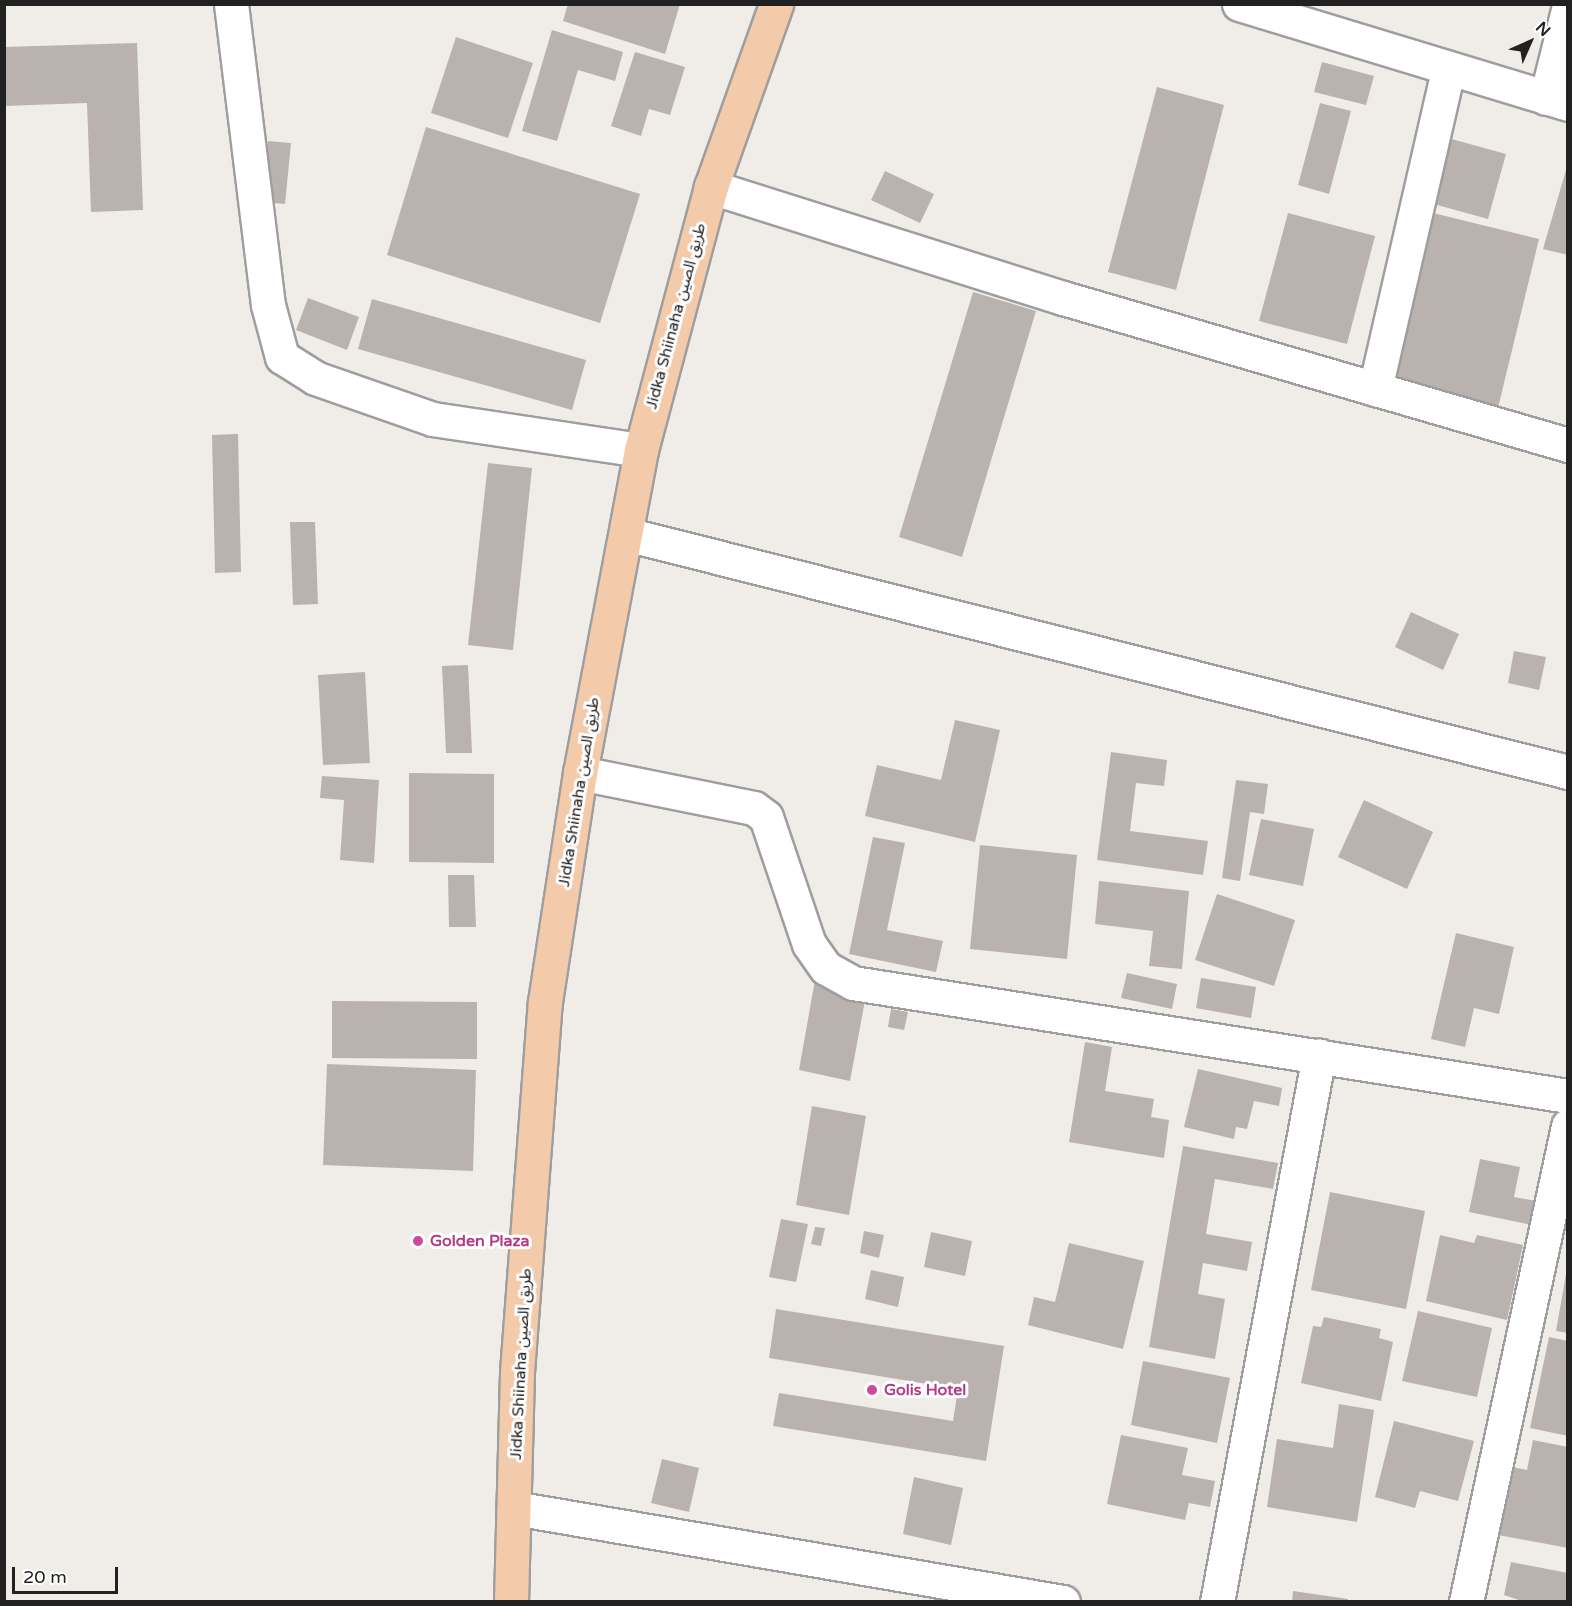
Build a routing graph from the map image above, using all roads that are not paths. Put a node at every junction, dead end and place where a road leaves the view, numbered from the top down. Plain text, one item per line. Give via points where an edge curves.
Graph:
1 (231, 4) edge
2 (776, 4) edge
3 (1239, 4) edge
4 (1568, 10) edge
5 (1448, 70) junction
6 (1557, 101) edge
7 (711, 187) junction
8 (1375, 389) junction
9 (1568, 445) edge
10 (641, 450) junction
11 (626, 534) junction
12 (1568, 772) edge
13 (580, 773) junction
14 (1319, 1054) junction
15 (1568, 1096) edge
16 (1568, 1126) edge
17 (514, 1508) junction
18 (511, 1602) edge
19 (1063, 1602) edge
20 (1217, 1602) edge
21 (1466, 1602) edge

1 - 10 street via 268,305 282,357 315,378 434,419
2 - 7 main road, Jidka Shiinaha طريق الصين
3 - 5 street
4 - 6 street
5 - 6 street
5 - 8 street
7 - 8 street via 1063,298
7 - 10 main road, Jidka Shiinaha طريق الصين
8 - 9 street
10 - 11 main road, Jidka Shiinaha طريق الصين
11 - 12 street
11 - 13 main road, Jidka Shiinaha طريق الصين
13 - 14 street via 753,808 766,817 809,944 826,968 853,983
13 - 17 main road, Jidka Shiinaha طريق الصين via 546,1002 517,1371
14 - 15 street
14 - 20 street
16 - 21 street
17 - 18 main road, Jidka Shiinaha طريق الصين
17 - 19 street

